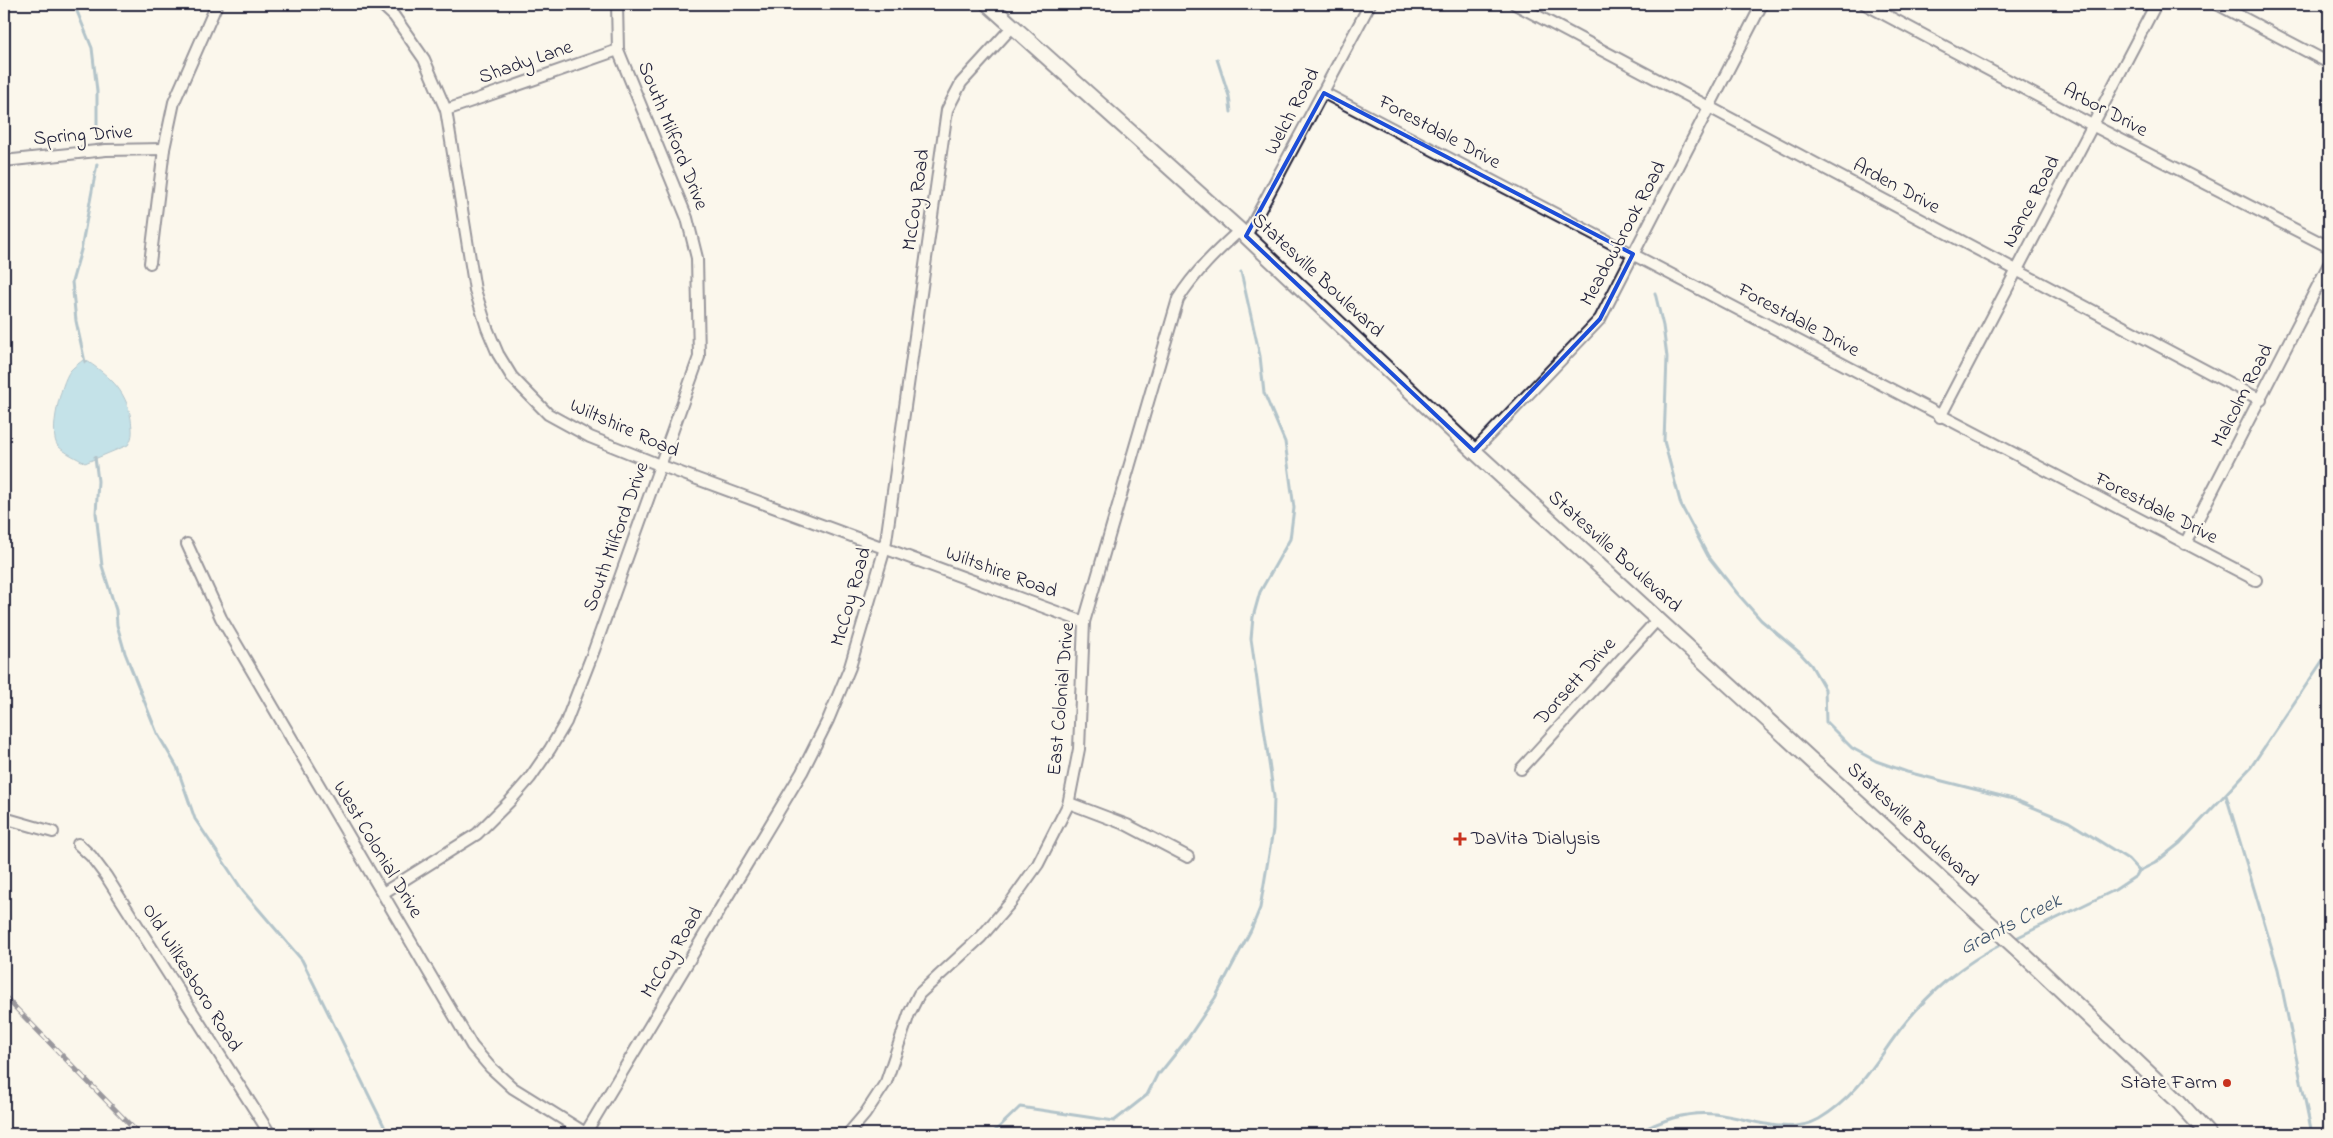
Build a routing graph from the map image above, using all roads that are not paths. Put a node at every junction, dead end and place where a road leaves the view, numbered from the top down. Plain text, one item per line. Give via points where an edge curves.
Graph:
1 (217, 4) edge
2 (381, 4) edge
3 (618, 4) edge
4 (988, 4) edge
5 (1370, 4) edge
6 (1515, 4) edge
7 (1762, 4) edge
8 (1865, 4) edge
9 (2156, 4) edge
10 (2218, 4) edge
11 (1013, 26) junction
12 (618, 50) junction
13 (2329, 63) edge
14 (1324, 93) junction
15 (1710, 109) junction
16 (446, 110) junction
17 (2092, 125) junction
18 (164, 148) junction
19 (4, 161) edge
20 (1243, 234) junction
21 (2329, 247) edge
22 (1633, 254) junction
23 (150, 263) dead end
24 (2329, 264) edge
25 (2015, 270) junction
26 (2261, 400) junction
27 (1940, 417) junction
28 (1474, 451) junction
29 (662, 466) junction
30 (187, 544) dead end
31 (2186, 544) junction
32 (885, 548) junction
33 (2256, 580) dead end
34 (1658, 619) junction
35 (1084, 622) junction
36 (1521, 769) dead end
37 (1069, 803) junction
38 (4, 818) edge
39 (52, 832) dead end
40 (78, 844) dead end
41 (1188, 857) dead end
42 (383, 893) junction
43 (270, 1134) edge
44 (586, 1134) edge
45 (848, 1134) edge
46 (2208, 1134) edge

1 - 18 street via 174,102
2 - 16 street, Wiltshire Road via 394,16 424,59
3 - 12 street, South Milford Drive
4 - 11 main road, Statesville Boulevard
5 - 14 street, Welch Road
6 - 15 street, Arden Drive
7 - 15 street, Meadowbrook Road
8 - 17 street, Arbor Drive
9 - 17 street, Nance Road
10 - 13 street
11 - 20 main road, Statesville Boulevard
11 - 32 street, McCoy Road via 960,83 947,110
12 - 16 street, Shady Lane
12 - 29 street, South Milford Drive via 687,218 697,258 699,357
14 - 20 street, Welch Road
14 - 22 street, Forestdale Drive
15 - 22 street, Meadowbrook Road
15 - 25 street, Arden Drive
16 - 29 street, Wiltshire Road via 475,290 487,328 507,369 548,414 590,437
17 - 21 street, Arbor Drive
17 - 25 street, Nance Road
18 - 19 street, Spring Drive via 106,150
18 - 23 street
20 - 28 main road, Statesville Boulevard
20 - 35 street, East Colonial Drive via 1211,256 1178,299
22 - 27 street, Forestdale Drive
22 - 28 street, Meadowbrook Road via 1600,319
24 - 26 street, Malcolm Road
25 - 26 street, Arden Drive
25 - 27 street, Nance Road
26 - 31 street, Malcolm Road
27 - 31 street, Forestdale Drive
28 - 34 main road, Statesville Boulevard
29 - 32 street, Wiltshire Road
29 - 42 street, South Milford Drive via 566,722 550,749 510,802 477,834
30 - 42 street, West Colonial Drive via 221,618
31 - 33 street, Forestdale Drive
32 - 35 street, Wiltshire Road
32 - 44 street, McCoy Road via 850,666 802,772
34 - 36 street, Dorsett Drive
34 - 46 main road, Statesville Boulevard via 2024,954 2178,1101
35 - 37 street, East Colonial Drive via 1079,749
37 - 41 street via 1127,824
37 - 45 street, East Colonial Drive via 1038,864 1012,902 981,937 920,994 909,1014 886,1082 866,1114
38 - 39 street
40 - 43 street, Old Wilkesboro Road via 106,876
42 - 44 street, West Colonial Drive via 472,1046 513,1088

